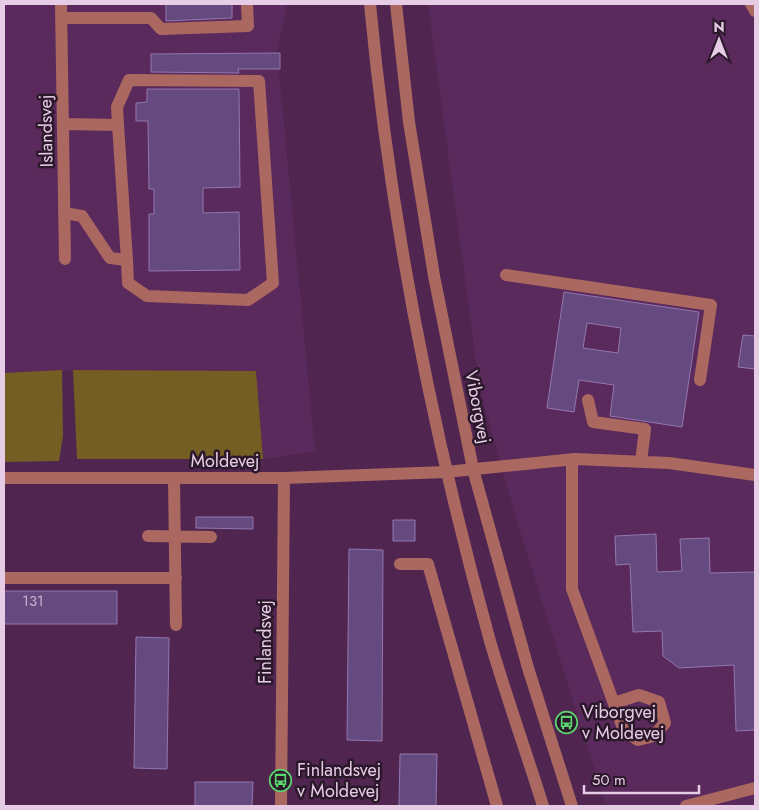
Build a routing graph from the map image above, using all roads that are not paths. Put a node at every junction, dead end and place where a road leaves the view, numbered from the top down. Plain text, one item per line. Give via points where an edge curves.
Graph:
1 (60, 4) edge
2 (247, 4) edge
3 (370, 4) edge
4 (396, 4) edge
5 (751, 4) edge
6 (755, 11) edge
7 (61, 18) junction
8 (64, 124) junction
9 (118, 124) junction
10 (64, 214) junction
11 (65, 259) dead end
12 (126, 260) junction
13 (506, 275) dead end
14 (700, 380) dead end
15 (588, 400) dead end
16 (572, 460) junction
17 (641, 462) junction
18 (473, 469) junction
19 (446, 472) junction
20 (755, 475) edge
21 (4, 478) edge
22 (284, 478) junction
23 (174, 479) junction
24 (148, 536) dead end
25 (175, 536) junction
26 (211, 537) dead end
27 (400, 564) dead end
28 (4, 578) edge
29 (176, 578) junction
30 (176, 626) dead end
31 (614, 703) dead end
32 (755, 788) edge
33 (282, 806) edge
34 (497, 806) edge
35 (543, 806) edge
36 (572, 806) edge
37 (686, 806) edge

1 - 7 street, Islandsvej
2 - 7 street via 248,26 161,30 151,18
3 - 19 street via 398,230
4 - 18 street, Viborgvej via 409,122 434,276
5 - 6 street
7 - 8 street, Islandsvej
8 - 9 street
8 - 10 street, Islandsvej
9 - 12 street
9 - 12 street via 118,107 129,80 260,81 273,283 248,300 147,296 128,283
10 - 11 street, Islandsvej
10 - 12 street via 82,216 110,258
13 - 14 street via 711,305
15 - 17 street via 593,422 645,429
16 - 17 street, Moldevej
16 - 18 street, Moldevej
16 - 31 street via 572,589
17 - 20 street, Moldevej
18 - 19 street, Moldevej
18 - 36 street, Viborgvej via 528,668
19 - 22 street, Moldevej
19 - 35 street via 491,642
21 - 23 street, Moldevej
22 - 23 street, Moldevej
22 - 33 street, Finlandsvej
23 - 25 street
24 - 25 street
25 - 26 street
25 - 29 street
27 - 34 street via 428,564
28 - 29 street
29 - 30 street
32 - 37 street

